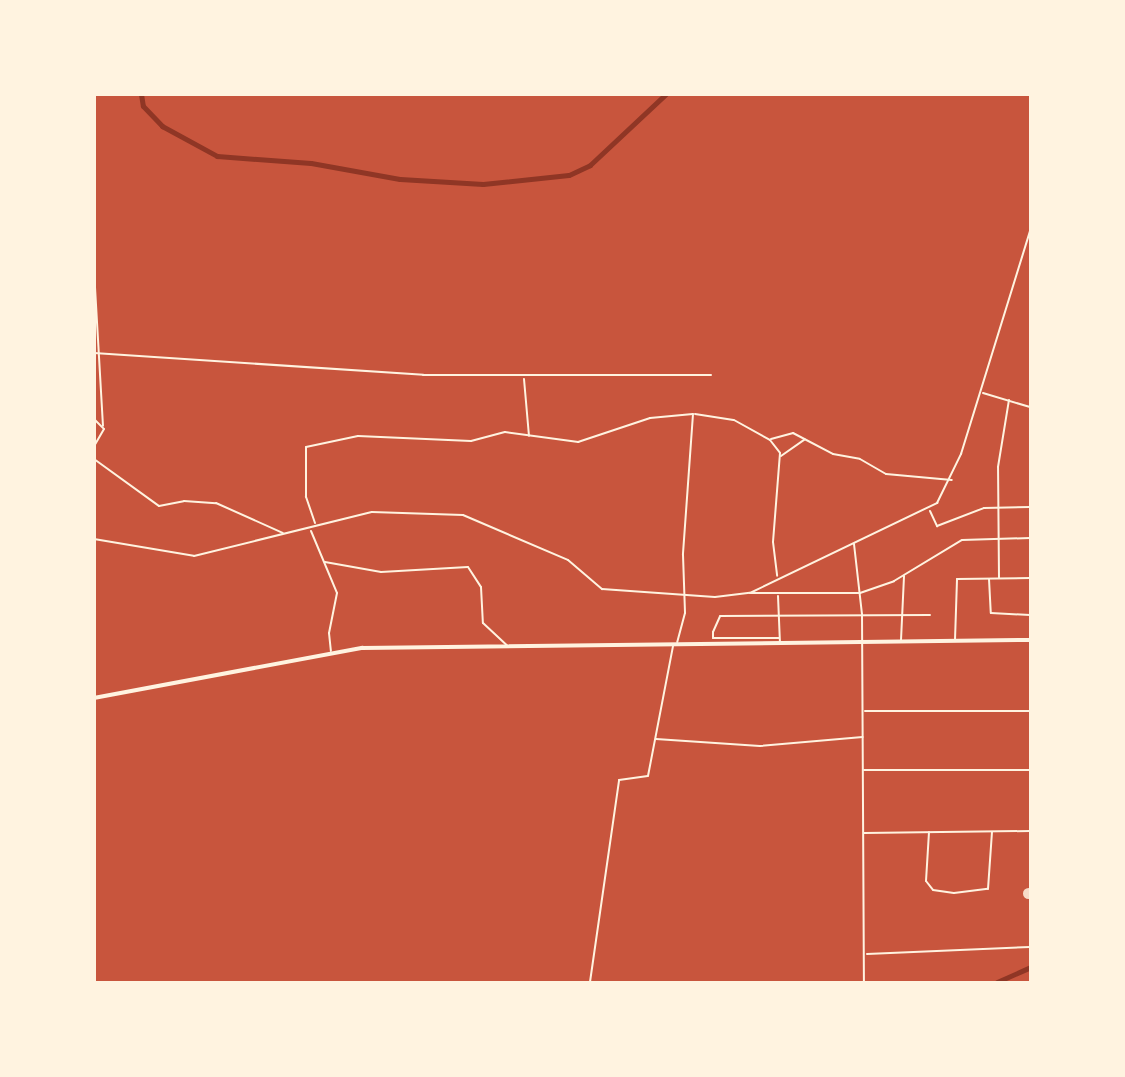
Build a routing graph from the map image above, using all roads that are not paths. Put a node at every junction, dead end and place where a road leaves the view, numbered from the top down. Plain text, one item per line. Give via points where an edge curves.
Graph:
1 (1031, 231) edge
2 (94, 270) edge
3 (94, 353) edge
4 (102, 354) junction
5 (711, 375) dead end
6 (524, 377) junction
7 (982, 393) junction
8 (1009, 400) junction
9 (1031, 407) edge
10 (693, 414) junction
11 (94, 419) edge
12 (103, 426) junction
13 (530, 438) junction
14 (805, 439) junction
15 (770, 440) junction
16 (94, 446) edge
17 (781, 457) junction
18 (94, 459) edge
19 (952, 480) junction
20 (1001, 507) junction
21 (1031, 507) edge
22 (929, 509) junction
23 (316, 523) junction
24 (310, 530) junction
25 (284, 534) junction
26 (1031, 538) edge
27 (94, 539) edge
28 (999, 539) junction
29 (854, 543) junction
30 (325, 562) junction
31 (904, 575) junction
32 (777, 577) junction
33 (989, 578) junction
34 (999, 578) junction
35 (1031, 578) edge
36 (750, 593) junction
37 (860, 593) junction
38 (684, 595) junction
39 (778, 595) junction
40 (862, 614) junction
41 (902, 614) junction
42 (930, 615) dead end
43 (1031, 615) edge
44 (778, 616) junction
45 (779, 638) junction
46 (955, 640) junction
47 (1031, 640) edge
48 (901, 641) junction
49 (862, 642) junction
50 (780, 643) junction
51 (674, 645) junction
52 (508, 646) junction
53 (331, 652) junction
54 (94, 698) edge
55 (864, 711) junction
56 (1031, 711) edge
57 (864, 737) junction
58 (656, 739) junction
59 (1031, 769) edge
60 (863, 770) junction
61 (1031, 831) edge
62 (864, 832) junction
63 (929, 832) junction
64 (992, 832) junction
65 (1031, 947) edge
66 (867, 954) junction
67 (590, 982) edge
68 (864, 982) edge

1 - 7 street
2 - 4 street
3 - 4 street
4 - 6 street
4 - 12 street
5 - 6 street
6 - 13 street
7 - 8 street
7 - 19 street
8 - 9 street
8 - 20 street via 998,467
10 - 13 street via 650,418 587,441
10 - 15 street via 727,417
10 - 38 street
11 - 12 street
12 - 16 street
13 - 23 street via 505,432 471,441 358,436 306,447 306,497
14 - 15 street via 786,433
14 - 17 street
14 - 19 street via 886,474
15 - 17 street
17 - 32 street via 773,542
18 - 25 street via 159,506 184,501 216,503
19 - 22 street
20 - 21 street
20 - 22 street via 980,509 937,526
20 - 28 street
22 - 29 street
23 - 24 street
23 - 38 street via 372,512 470,516 568,560 602,589
24 - 25 street
24 - 30 street
25 - 27 street via 194,556
26 - 28 street
28 - 31 street via 956,542
28 - 34 street
29 - 32 street
29 - 37 street
30 - 52 street via 373,572 470,568 482,592 483,623
30 - 53 street via 337,593 329,633
31 - 37 street
31 - 41 street
32 - 36 street
33 - 34 street
33 - 43 street via 992,613
33 - 46 street via 957,579
34 - 35 street
36 - 38 street
36 - 39 street
37 - 39 street
37 - 40 street
38 - 51 street via 680,640
39 - 44 street
40 - 41 street
40 - 44 street
40 - 49 street
41 - 42 street
41 - 48 street
44 - 45 street
44 - 45 street via 720,616 713,638
45 - 50 street
46 - 47 main road
46 - 48 main road
48 - 49 main road
49 - 50 main road
49 - 55 street
50 - 51 main road
51 - 52 main road
51 - 58 street
52 - 53 main road
53 - 54 main road
55 - 56 street
55 - 57 street
57 - 58 street via 760,746
57 - 60 street
58 - 67 street via 647,779 619,780
59 - 60 street
60 - 62 street
61 - 64 street
62 - 63 street
62 - 66 street
63 - 64 street
63 - 64 street via 926,881 933,890 954,892 988,889
65 - 66 street
66 - 68 street

